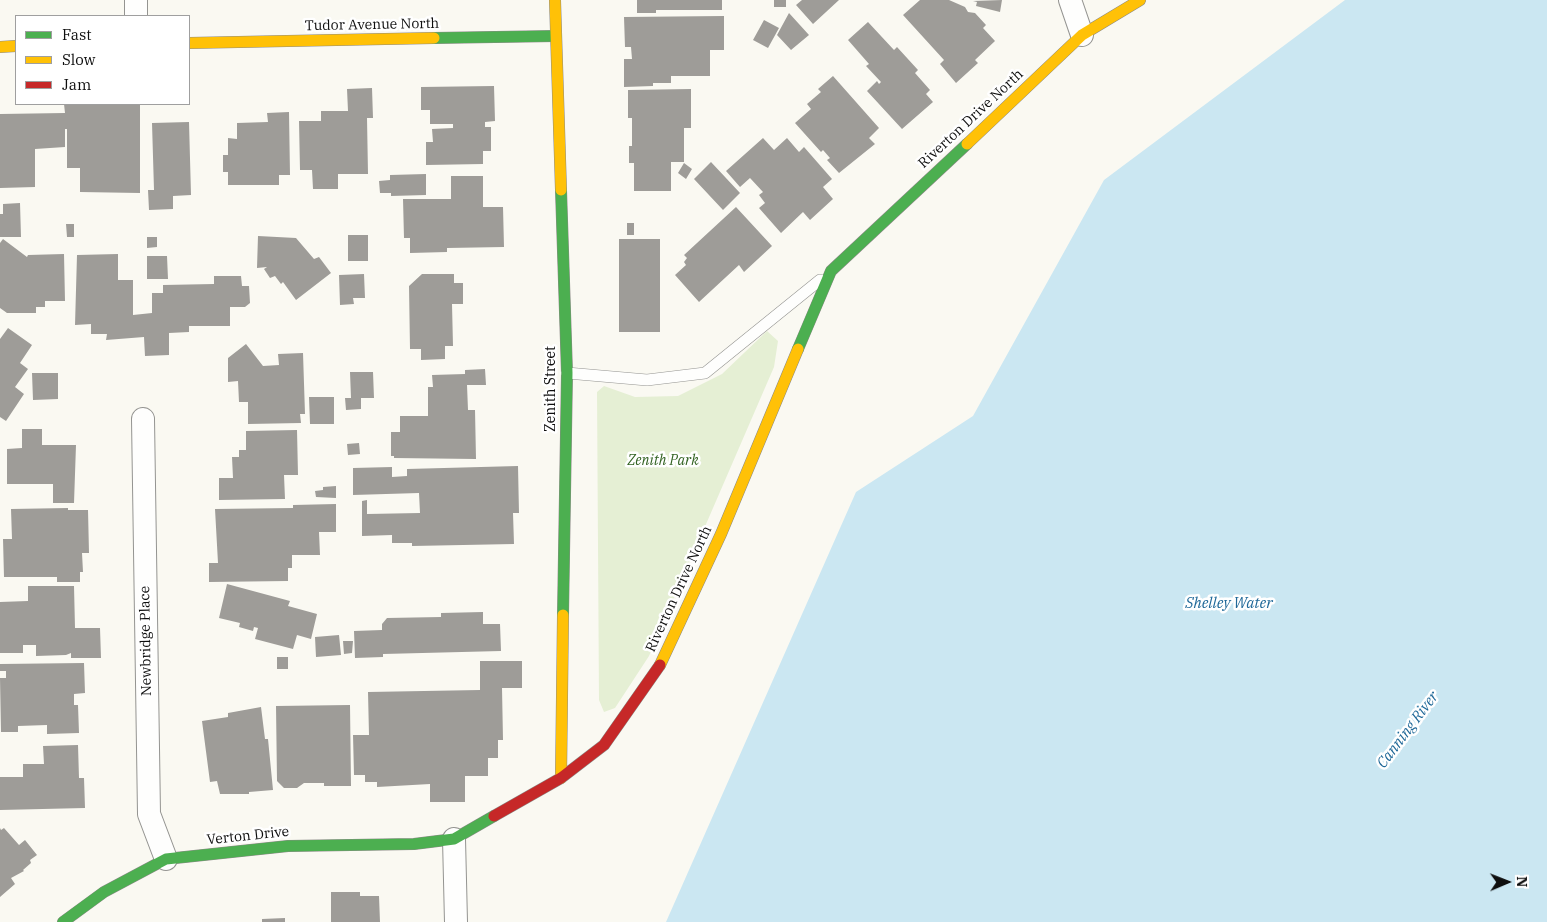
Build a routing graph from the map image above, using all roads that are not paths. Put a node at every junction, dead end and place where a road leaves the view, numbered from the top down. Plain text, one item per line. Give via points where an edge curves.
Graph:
1 (136, 0) edge
2 (555, 0) edge
3 (1070, 0) edge
4 (1140, 0) edge
5 (136, 15) edge
6 (1082, 35) junction
7 (556, 36) junction
8 (190, 44) edge
9 (15, 46) edge
10 (0, 47) edge
11 (831, 271) junction
12 (567, 373) junction
13 (143, 419) dead end
14 (560, 778) junction
15 (454, 838) junction
16 (166, 859) junction
17 (63, 922) edge
18 (456, 922) edge

1 - 5 street
2 - 7 street, Zenith Street
3 - 6 street
4 - 6 street, Riverton Drive North
6 - 11 street, Riverton Drive North
7 - 8 street, Tudor Avenue North
7 - 12 street, Zenith Street
9 - 10 street
11 - 12 lane, Riverton Drive North via 705,373 646,380
11 - 14 street, Riverton Drive North via 721,534 658,669 604,745
12 - 14 street, Zenith Street
13 - 16 street, Newbridge Place via 149,814
14 - 15 street, Riverton Drive North
15 - 16 street, Verton Drive via 414,844 288,846
15 - 18 street
16 - 17 street, Verton Drive via 104,892

